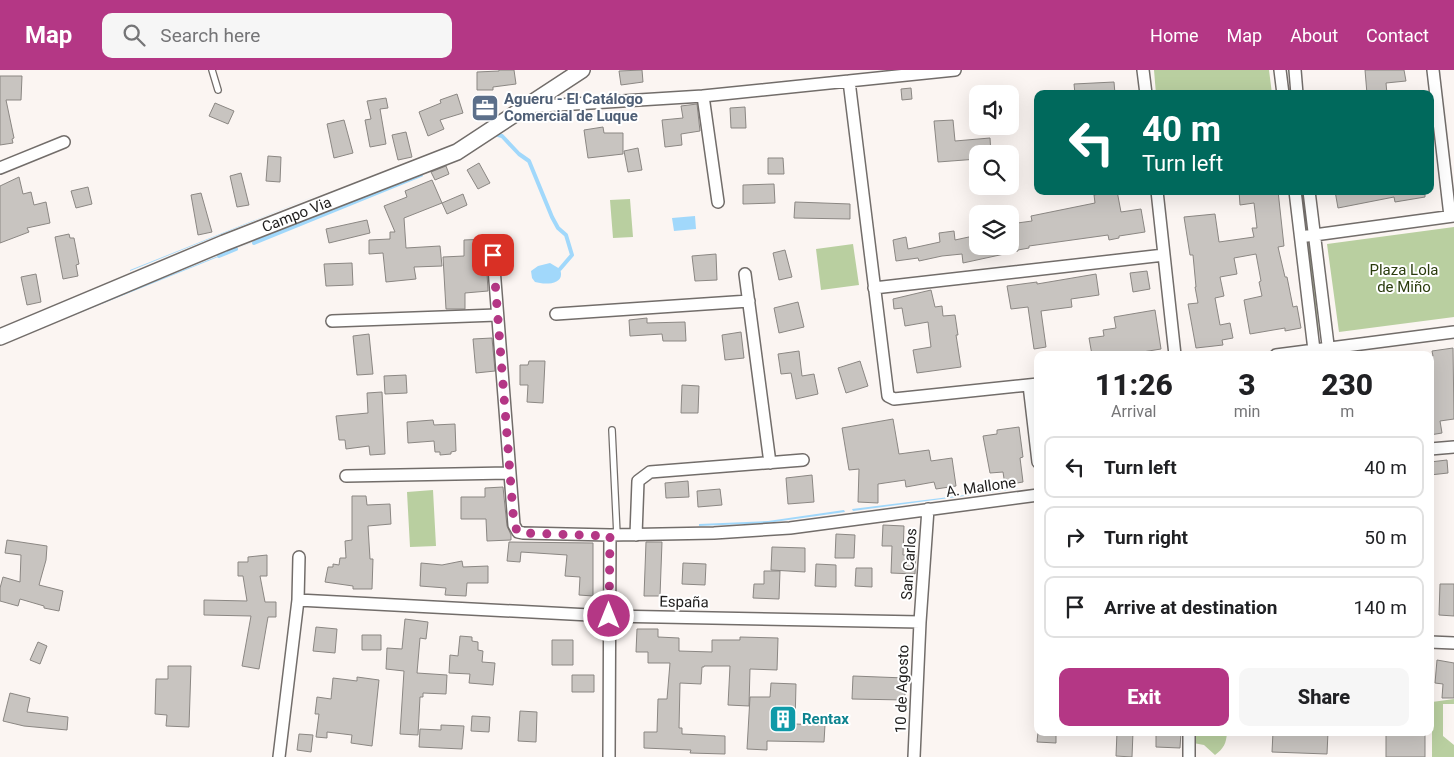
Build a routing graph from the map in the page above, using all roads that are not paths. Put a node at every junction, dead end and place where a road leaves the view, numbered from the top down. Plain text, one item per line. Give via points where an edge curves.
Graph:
1 (212, 70) edge
2 (582, 70) edge
3 (955, 70) edge
4 (1143, 70) edge
5 (1280, 70) edge
6 (1295, 70) edge
7 (1433, 70) edge
8 (918, 72) edge
9 (849, 81) junction
10 (218, 90) dead end
11 (1146, 90) edge
12 (1282, 90) edge
13 (1297, 90) edge
14 (703, 96) junction
15 (526, 107) junction
16 (64, 142) dead end
17 (0, 168) edge
18 (1157, 195) edge
19 (1295, 195) edge
20 (1309, 195) edge
21 (718, 202) dead end
22 (1452, 216) edge
23 (1314, 234) junction
24 (1300, 237) junction
25 (493, 255) dead end
26 (1164, 255) junction
27 (745, 274) dead end
28 (874, 288) junction
29 (749, 302) junction
30 (556, 314) dead end
31 (497, 315) junction
32 (332, 321) dead end
33 (1454, 332) edge
34 (0, 337) edge
35 (1314, 350) junction
36 (1175, 351) edge
37 (1306, 351) edge
38 (1328, 351) edge
39 (1033, 384) edge
40 (1034, 400) edge
41 (612, 430) dead end
42 (1454, 447) edge
43 (1434, 449) edge
44 (802, 460) dead end
45 (770, 463) junction
46 (509, 473) junction
47 (346, 476) dead end
48 (1034, 495) edge
49 (928, 509) junction
50 (613, 535) junction
51 (636, 535) junction
52 (299, 557) dead end
53 (298, 600) junction
54 (609, 616) junction
55 (920, 622) junction
56 (1434, 642) edge
57 (1454, 643) edge
58 (1189, 736) edge
59 (279, 757) edge
60 (609, 757) edge
61 (914, 757) edge
62 (1189, 757) edge

1 - 10 lane
2 - 15 street, Campo Via
3 - 8 street
4 - 11 street
5 - 12 street
6 - 13 street
7 - 22 street
8 - 9 street
9 - 14 street
9 - 28 street
14 - 15 street
14 - 21 street
15 - 34 street, Campo Via via 456,152 224,243
16 - 17 street
18 - 26 street
19 - 24 street
20 - 23 street
22 - 23 street
23 - 24 street
23 - 38 street
24 - 35 street
25 - 31 street
26 - 28 street
26 - 36 street
27 - 29 street
28 - 39 street via 890,398
29 - 30 street
29 - 45 street
31 - 32 street
31 - 46 street
33 - 38 street
35 - 37 street
35 - 38 street
39 - 40 street
41 - 50 lane
42 - 43 street
44 - 45 street
45 - 51 street via 646,473 638,481
46 - 47 street
46 - 50 street, A. Mallone via 514,525 518,532
48 - 49 street, A. Mallone
49 - 51 street, A. Mallone via 790,528 714,534
49 - 55 street, San Carlos
50 - 51 street, A. Mallone
50 - 54 street
52 - 53 street
53 - 54 street, España
53 - 59 street
54 - 55 street, España
54 - 60 street
55 - 61 street, 10 de Agosto
56 - 57 street
58 - 62 street

